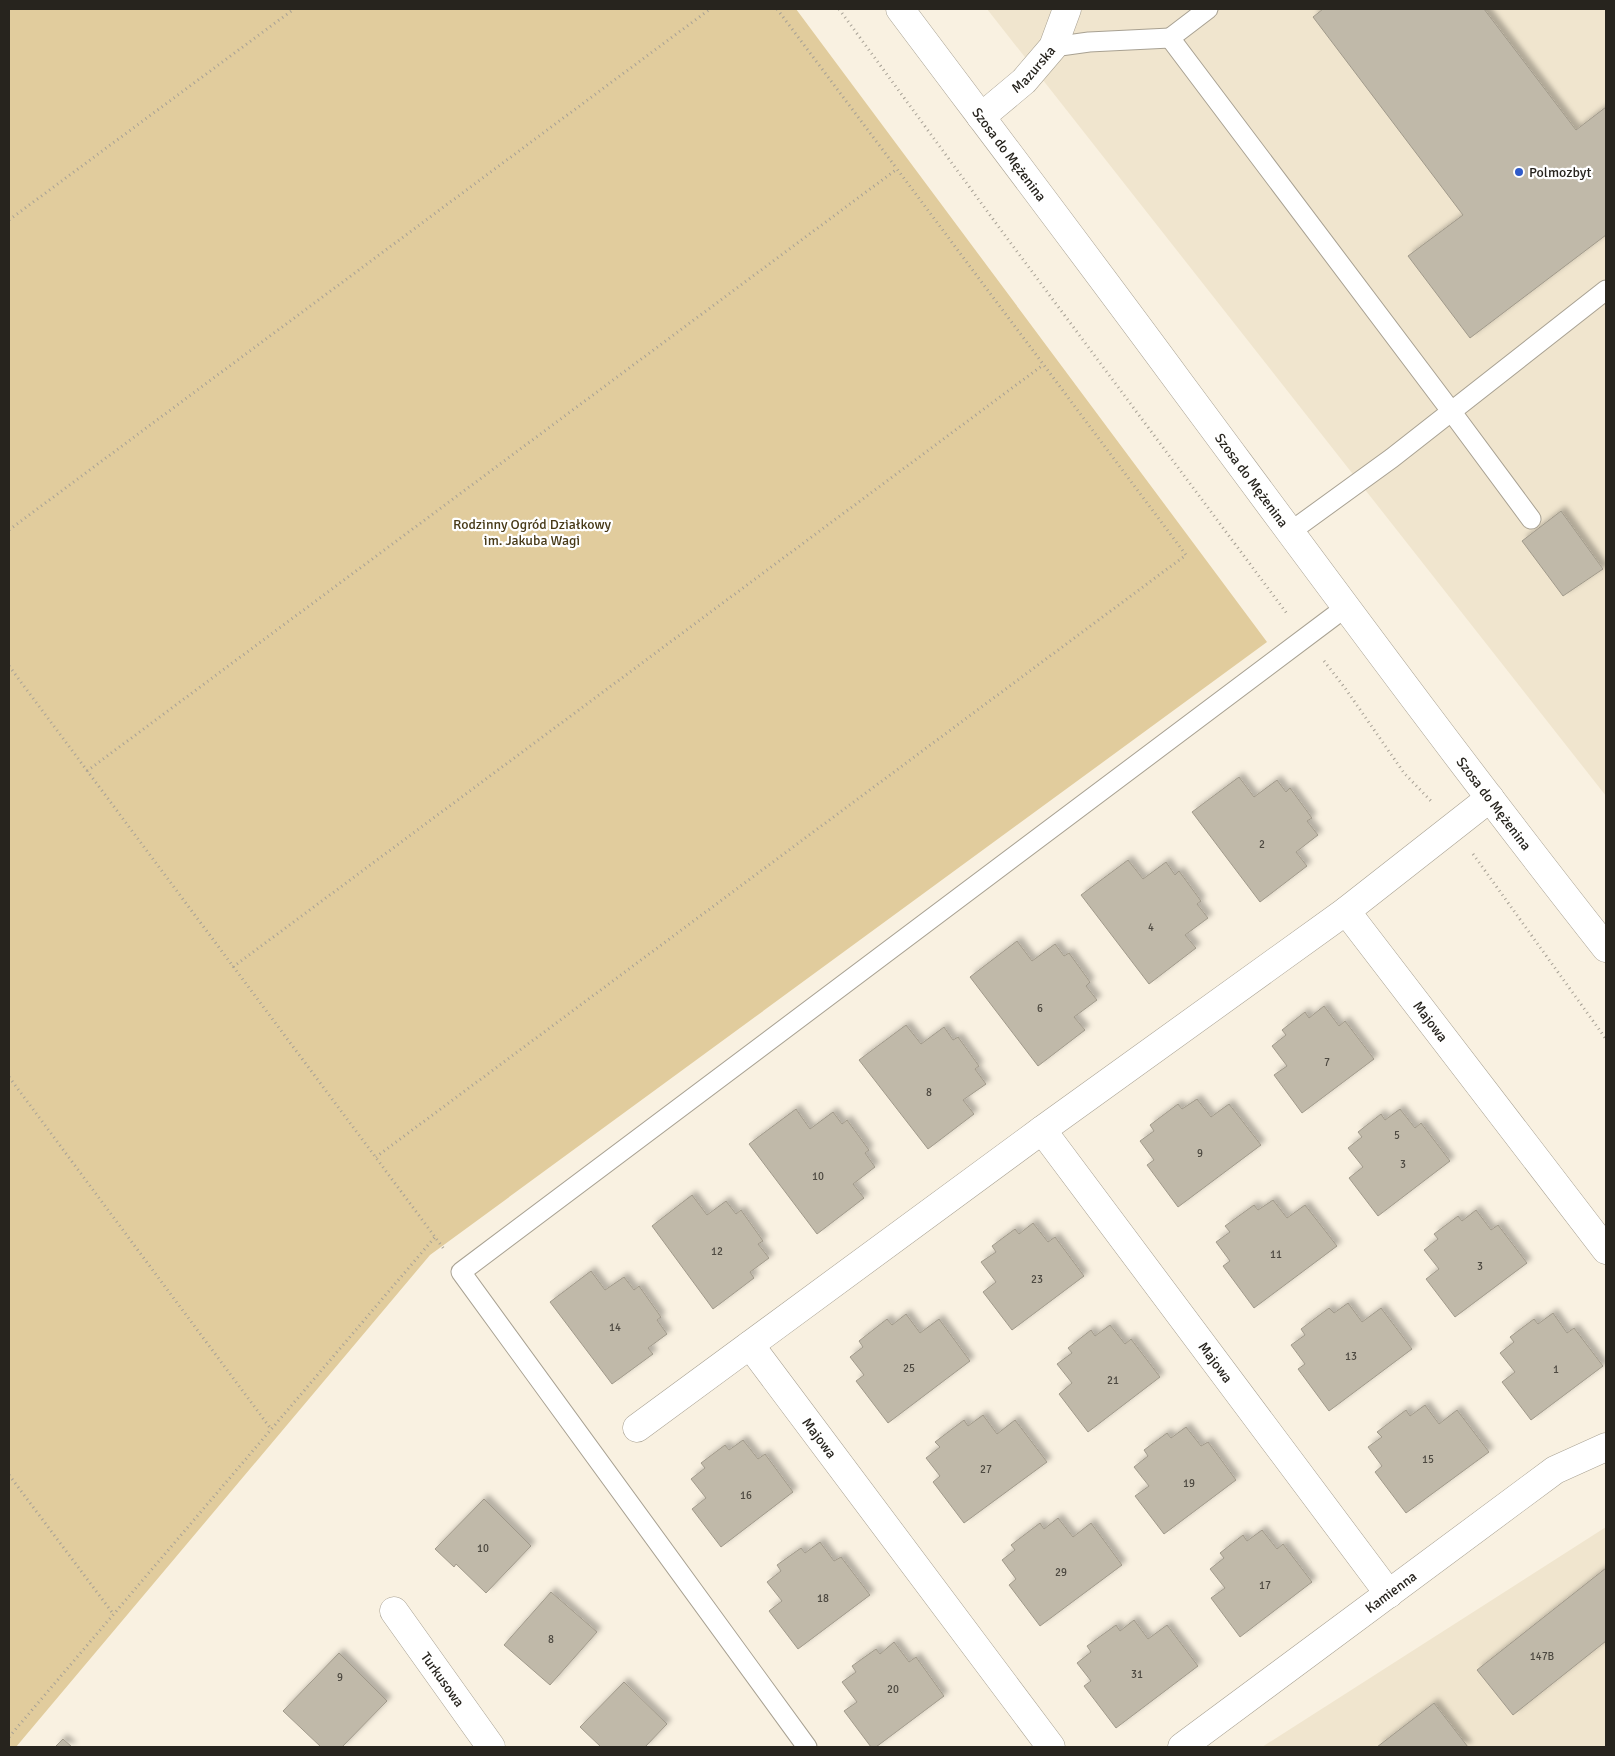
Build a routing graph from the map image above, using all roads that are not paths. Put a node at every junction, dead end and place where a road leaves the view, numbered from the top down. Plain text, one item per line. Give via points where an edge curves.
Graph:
1 (900, 9) edge
2 (1067, 9) edge
3 (1208, 9) edge
4 (1170, 38) junction
5 (1053, 48) junction
6 (981, 117) junction
7 (1606, 290) edge
8 (1451, 411) junction
9 (1530, 519) dead end
10 (1290, 532) junction
11 (1346, 607) junction
12 (1490, 798) junction
13 (1346, 911) junction
14 (1606, 948) edge
15 (1042, 1130) junction
16 (1606, 1250) edge
17 (750, 1344) junction
18 (637, 1428) dead end
19 (1606, 1447) edge
20 (1389, 1594) junction
21 (394, 1611) dead end
22 (491, 1747) edge
23 (807, 1747) edge
24 (1051, 1747) edge
25 (1182, 1747) edge

1 - 6 street, Szosa do Mężenina
2 - 5 street, Mazurska
3 - 4 lane
4 - 5 lane via 1089,42
4 - 8 lane
5 - 6 street, Mazurska via 1024,81
6 - 10 street, Szosa do Mężenina
7 - 8 lane
8 - 9 lane
8 - 10 lane
10 - 11 street, Szosa do Mężenina
11 - 12 street, Szosa do Mężenina
11 - 23 lane via 461,1272
12 - 13 street
12 - 14 street, Szosa do Mężenina
13 - 15 street
13 - 16 street, Majowa
15 - 17 street
15 - 20 street, Majowa
17 - 18 street
17 - 24 street, Majowa
19 - 20 street, Kamienna via 1555,1470
20 - 25 street, Kamienna
21 - 22 street, Turkusowa

